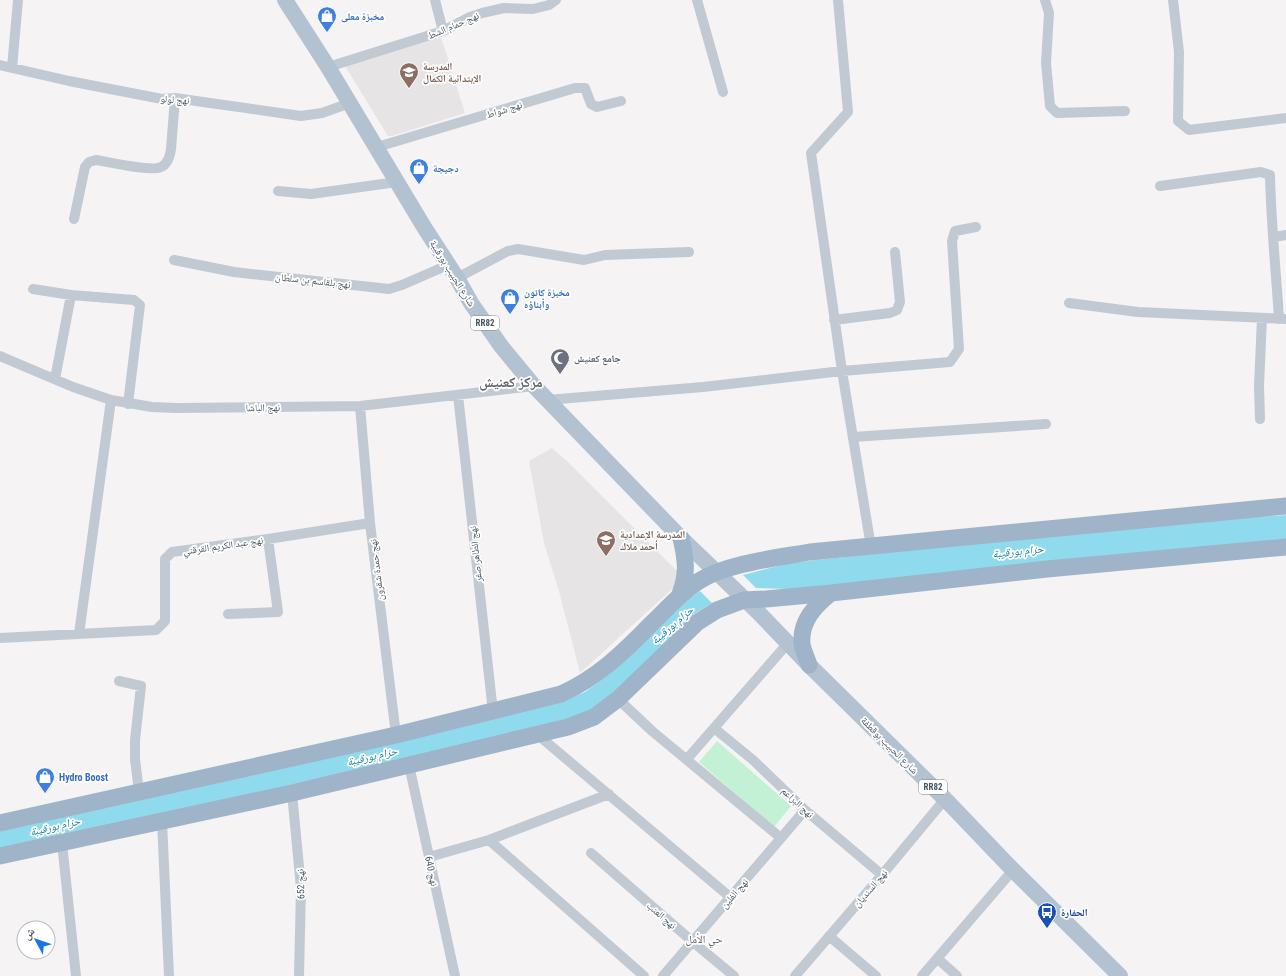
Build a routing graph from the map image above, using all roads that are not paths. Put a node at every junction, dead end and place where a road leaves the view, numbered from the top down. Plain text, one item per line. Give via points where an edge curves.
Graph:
1 (18, 0) edge
2 (285, 0) edge
3 (435, 0) edge
4 (556, 0) edge
5 (697, 0) edge
6 (838, 0) edge
7 (1045, 0) edge
8 (1173, 0) edge
9 (443, 31) junction
10 (0, 65) edge
11 (328, 67) junction
12 (12, 68) junction
13 (722, 92) dead end
14 (174, 98) junction
15 (621, 101) dead end
16 (350, 103) junction
17 (1125, 111) dead end
18 (1286, 118) edge
19 (377, 147) junction
20 (397, 182) junction
21 (1160, 186) dead end
22 (278, 191) dead end
23 (74, 219) dead end
24 (976, 227) dead end
25 (1286, 235) edge
26 (1274, 237) junction
27 (689, 252) dead end
28 (895, 252) dead end
29 (174, 260) dead end
30 (452, 272) junction
31 (33, 289) dead end
32 (71, 295) junction
33 (1068, 303) dead end
34 (1262, 318) junction
35 (1282, 319) edge
36 (834, 320) junction
37 (0, 356) edge
38 (842, 372) junction
39 (55, 379) junction
40 (534, 386) junction
41 (458, 395) junction
42 (111, 400) junction
43 (547, 400) junction
44 (128, 404) junction
45 (360, 406) junction
46 (1260, 419) dead end
47 (1046, 424) dead end
48 (852, 437) junction
49 (1286, 506) edge
50 (370, 523) junction
51 (681, 538) junction
52 (268, 539) junction
53 (871, 547) junction
54 (1286, 547) edge
55 (716, 573) junction
56 (831, 593) junction
57 (680, 594) junction
58 (744, 600) junction
59 (228, 614) dead end
60 (79, 634) junction
61 (0, 638) edge
62 (788, 643) junction
63 (810, 665) junction
64 (119, 681) dead end
65 (618, 699) junction
66 (493, 712) junction
67 (714, 728) junction
68 (396, 735) junction
69 (538, 735) junction
70 (687, 759) junction
71 (409, 765) junction
72 (139, 792) junction
73 (292, 793) junction
74 (609, 794) junction
75 (945, 799) junction
76 (805, 810) junction
77 (162, 822) junction
78 (0, 823) edge
79 (781, 838) junction
80 (489, 840) junction
81 (62, 843) junction
82 (591, 853) dead end
83 (0, 856) edge
84 (429, 857) junction
85 (1013, 870) junction
86 (882, 875) junction
87 (730, 897) junction
88 (829, 936) junction
89 (693, 942) junction
90 (938, 959) junction
91 (76, 976) edge
92 (169, 976) edge
93 (299, 976) edge
94 (455, 976) edge
95 (644, 976) edge
96 (663, 976) edge
97 (734, 976) edge
98 (795, 976) edge
99 (876, 976) edge
100 (922, 976) edge
101 (958, 976) edge
102 (1120, 976) edge

1 - 12 street
2 - 11 main road, شارع الحبيب بورقيبة / RR82
3 - 9 street
4 - 9 street, نهج حمام الشط via 549,5 533,9 504,8 482,13
5 - 13 street
6 - 36 street via 848,112 811,153
7 - 17 street via 1048,13 1046,63 1050,106 1057,113
8 - 18 street via 1179,52 1178,121 1189,130
9 - 11 street, نهج حمام الشط
10 - 12 street, نهج لولو
11 - 16 main road, شارع الحبيب بورقيبة / RR82
12 - 14 street, نهج لولو via 154,98
14 - 16 street, نهج لولو via 301,116 322,113
14 - 23 street via 171,149 166,163 160,168 149,169 96,160 89,162
15 - 19 street, نهج شواط via 597,107 591,104 585,88 575,88
16 - 19 main road, شارع الحبيب بورقيبة / RR82
19 - 20 main road, شارع الحبيب بورقيبة / RR82
20 - 22 street via 311,194
20 - 30 main road, شارع الحبيب بورقيبة / RR82
21 - 26 street via 1261,172 1270,176
24 - 38 street via 955,231 952,242 959,349 950,362
25 - 26 street
26 - 35 street
27 - 30 street, نهج بلقاسم بن سلطان via 605,255 584,260 518,249
28 - 36 street via 900,302 897,310 890,314
29 - 30 street, نهج بلقاسم بن سلطان via 234,272 389,289
30 - 40 main road, شارع الحبيب بورقيبة / RR82 via 501,346
31 - 32 street
32 - 39 street
32 - 44 street via 134,300 140,305
33 - 34 street via 1138,312
34 - 35 street
34 - 46 street
36 - 38 street
37 - 39 street, نهج الباشا
38 - 43 street
38 - 48 street
39 - 42 street, نهج الباشا
40 - 41 street, نهج الباشا
40 - 43 main road, شارع الحبيب بورقيبة / RR82
41 - 45 street, نهج الباشا
41 - 66 street, نهج الطاهر صفر
42 - 44 street, نهج الباشا
42 - 60 street
43 - 51 main road, شارع الحبيب بورقيبة / RR82
44 - 45 street, نهج الباشا via 176,408
45 - 50 street, نهج حمدة شقرون
47 - 48 street
48 - 53 street
49 - 53 highway
50 - 52 street, نهج عبد الكريم القرقني
50 - 68 street, نهج حمدة شقرون
51 - 55 main road, شارع الحبيب بورقيبة / RR82
51 - 57 highway via 687,568
52 - 59 street via 278,612
52 - 60 street, نهج عبد الكريم القرقني via 172,552 165,558 165,621 156,630
53 - 55 highway via 795,555 733,567
54 - 56 highway via 1055,568
55 - 57 highway
55 - 58 main road, شارع الحبيب بورقيبة / RR82
56 - 58 highway
56 - 63 highway via 816,605 804,628 802,642
57 - 66 highway via 620,655 583,684 561,694
58 - 62 main road, شارع الحبيب بوقطفة / RR82
58 - 65 highway via 717,610 698,622
60 - 61 street, نهج عبد الكريم القرقني
62 - 63 main road, شارع الحبيب بوقطفة / RR82
62 - 67 street
63 - 75 main road, شارع الحبيب بوقطفة / RR82
64 - 72 street via 141,686 135,740
65 - 69 highway via 594,717
65 - 70 street
66 - 68 highway
67 - 70 street
67 - 76 street, نهج البراعم via 753,760
68 - 72 highway
69 - 71 highway
69 - 74 street
70 - 79 street
71 - 73 highway
71 - 84 street, نهج 640
72 - 78 highway
73 - 77 highway
73 - 93 street, نهج 652 via 301,888
74 - 80 street
74 - 87 street
75 - 85 main road, شارع الحبيب بوقطفة / RR82
75 - 86 street, نهج السنديان
76 - 79 street, نهج الفلين
76 - 86 street, نهج البراعم
77 - 81 highway
77 - 92 street
79 - 87 street, نهج الفلين
80 - 84 street
80 - 95 street
81 - 83 highway
81 - 91 street
82 - 89 street, نهج العنب
84 - 94 street, نهج 640
85 - 90 street
85 - 102 main road, شارع الحبيب بوقطفة / RR82
86 - 88 street, نهج السنديان
87 - 89 street, نهج الفلين
88 - 98 street, نهج السنديان
88 - 99 street
89 - 96 street, نهج الفلين
89 - 97 street, نهج العنب
90 - 100 street
90 - 101 street

